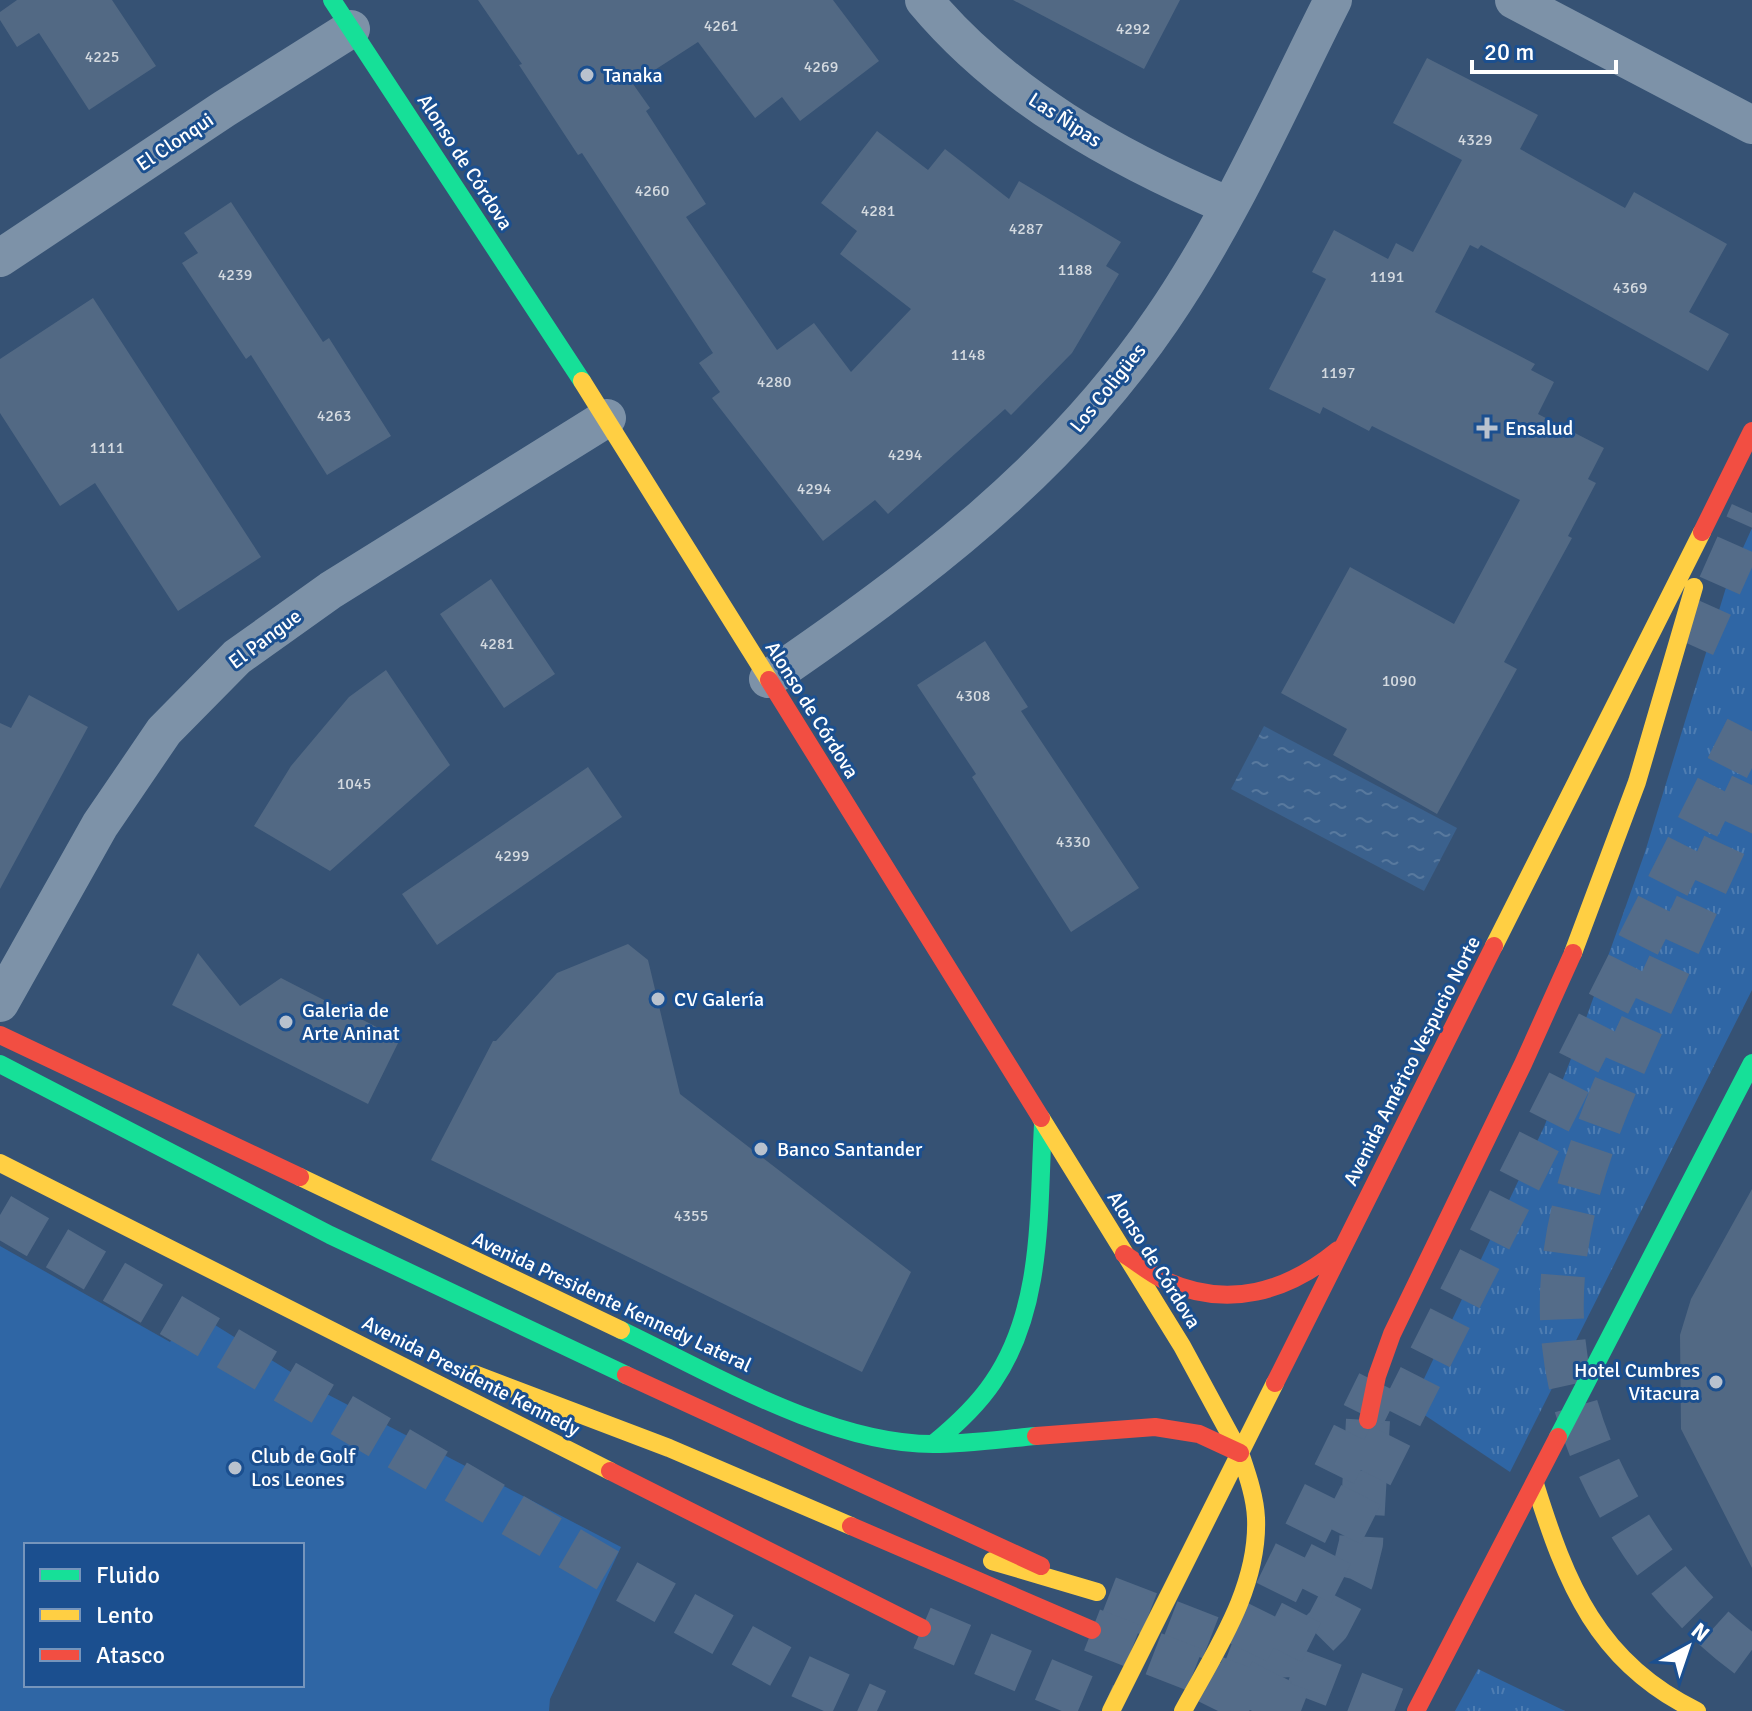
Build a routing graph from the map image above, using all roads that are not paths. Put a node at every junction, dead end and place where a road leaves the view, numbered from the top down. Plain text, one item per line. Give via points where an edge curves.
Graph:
1 (924, 0) edge
2 (1333, 0) edge
3 (1514, 0) edge
4 (341, 14) edge
5 (1752, 125) edge
6 (1229, 206) junction
7 (0, 258) edge
8 (607, 418) junction
9 (1752, 431) edge
10 (1716, 504) junction
11 (768, 679) junction
12 (0, 1003) edge
13 (0, 1035) edge
14 (0, 1064) edge
15 (1750, 1072) edge
16 (1043, 1125) junction
17 (0, 1163) edge
18 (1345, 1243) junction
19 (1124, 1254) junction
20 (273, 1301) junction
21 (422, 1355) dead end
22 (451, 1366) dead end
23 (1368, 1420) tunnel mouth
24 (933, 1444) junction
25 (1240, 1453) junction
26 (1535, 1484) junction
27 (797, 1502) junction
28 (947, 1547) dead end
29 (977, 1556) dead end
30 (922, 1628) tunnel mouth
31 (1092, 1630) tunnel mouth
32 (1111, 1711) edge
33 (1183, 1711) edge
34 (1416, 1711) edge
35 (1697, 1711) edge

1 - 6 street, Las Ñipas via 994,71 1055,117 1124,157
2 - 6 street, Los Coligües
3 - 5 street
4 - 7 street, El Clonqui via 260,85
4 - 8 main road, Alonso de Córdova
6 - 11 street, Los Coligües via 1162,319 1045,462 934,559
8 - 11 main road, Alonso de Córdova
8 - 12 street, El Pangue via 331,590 237,657 164,731 100,825
9 - 10 main road, Avenida Américo Vespucio Norte
10 - 18 main road, Avenida Américo Vespucio Norte
10 - 23 main road via 1669,683 1608,867 1558,987 1392,1334
11 - 16 main road, Alonso de Córdova
13 - 24 main road, Avenida Presidente Kennedy Lateral via 801,1415 858,1434
14 - 29 main road via 330,1235 1102,1595
15 - 26 main road
16 - 19 main road, Alonso de Córdova
16 - 24 main road via 1038,1221 1022,1320 988,1389
17 - 20 main road, Avenida Presidente Kennedy
18 - 19 main road via 1296,1282 1273,1291 1230,1296 1164,1281
18 - 25 main road, Avenida Américo Vespucio Norte
19 - 25 main road, Alonso de Córdova
20 - 21 main road
20 - 30 main road, Avenida Presidente Kennedy
22 - 27 main road
24 - 25 main road, Avenida Presidente Kennedy Lateral via 1155,1427 1199,1434
25 - 32 main road, Avenida Américo Vespucio Norte
25 - 33 main road, Alonso de Córdova via 1255,1504 1254,1551 1228,1625
26 - 34 main road
26 - 35 main road via 1565,1572 1610,1647 1645,1682
27 - 28 main road
27 - 31 main road

